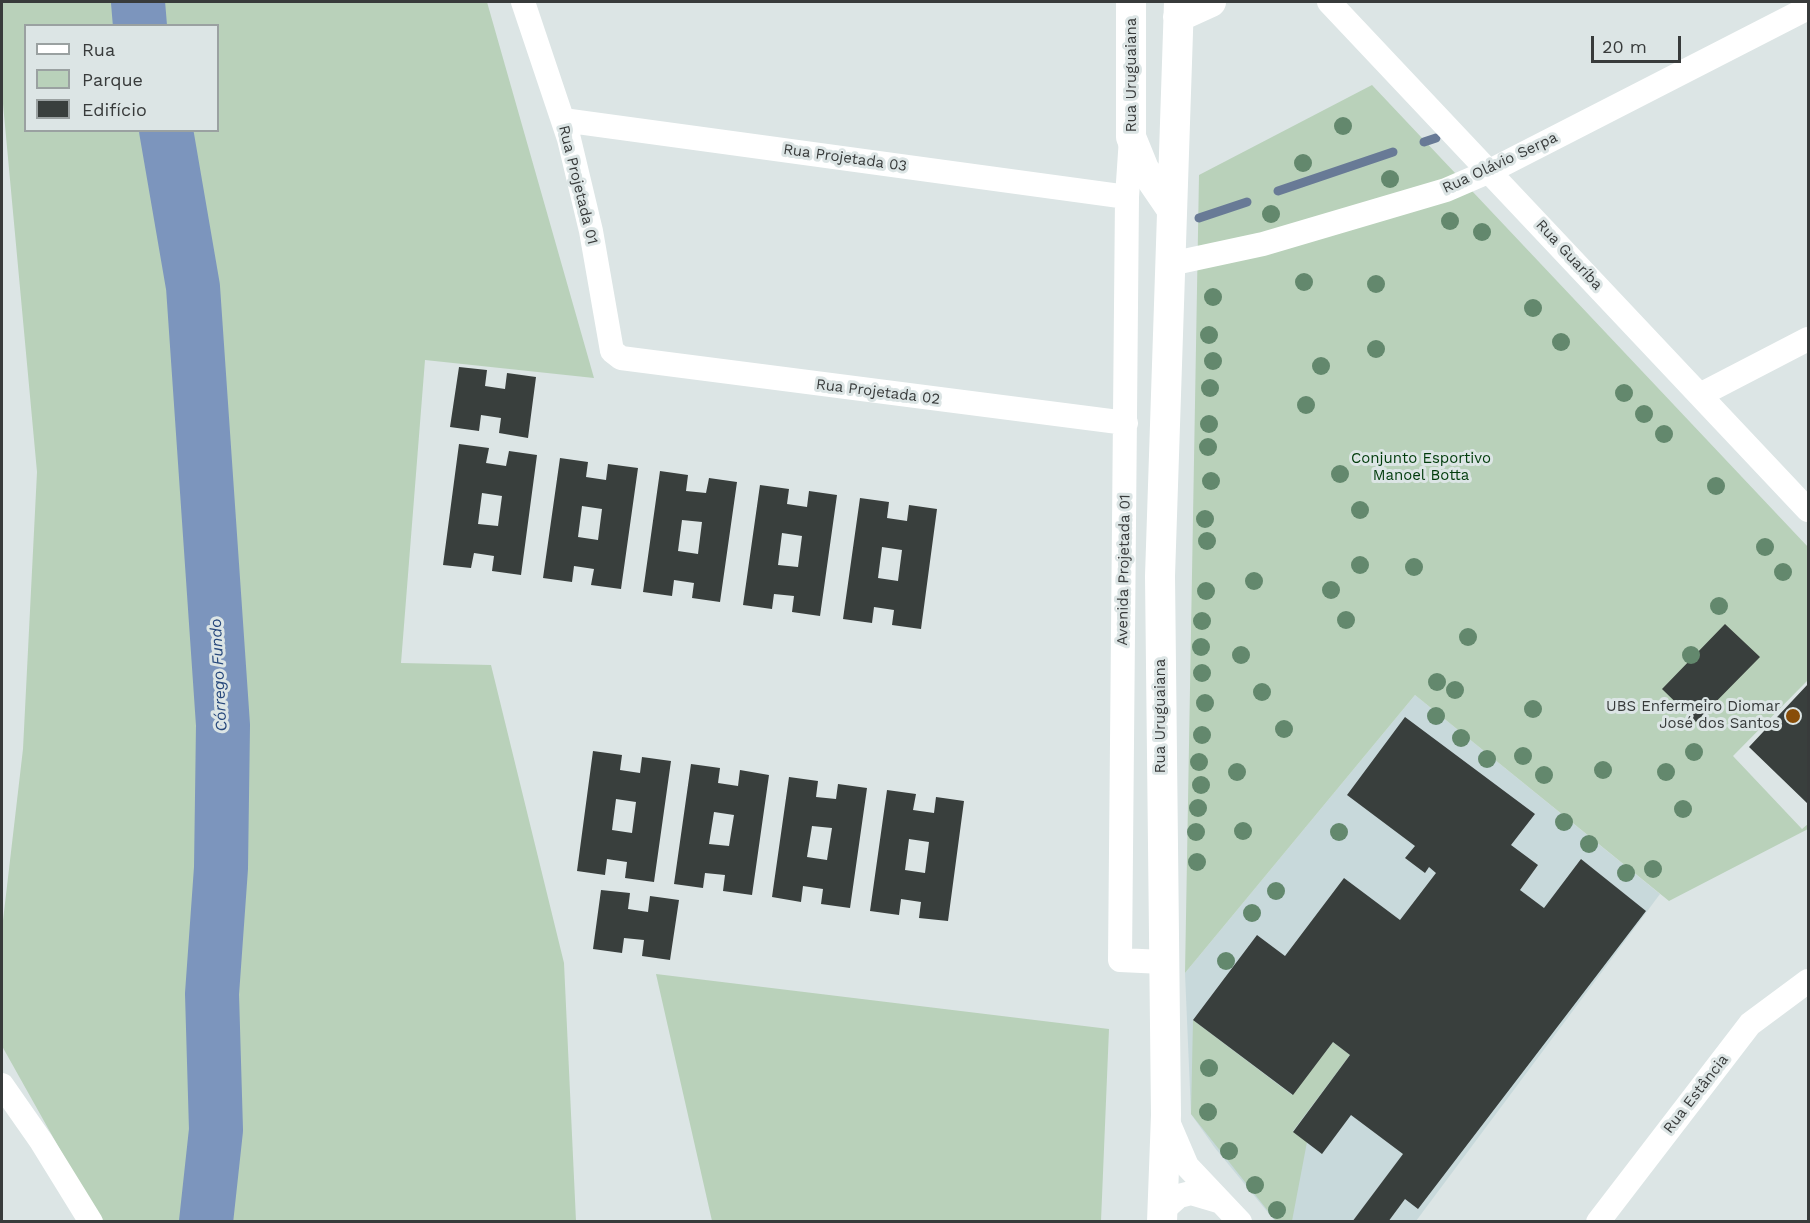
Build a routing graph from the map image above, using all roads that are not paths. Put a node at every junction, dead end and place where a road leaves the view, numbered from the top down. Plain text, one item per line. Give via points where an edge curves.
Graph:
1 (524, 2) edge
2 (1131, 2) edge
3 (1211, 2) edge
4 (1329, 2) edge
5 (1809, 8) edge
6 (1179, 9) edge
7 (562, 120) junction
8 (1131, 137) junction
9 (1490, 171) junction
10 (1127, 197) junction
11 (1172, 210) junction
12 (1170, 264) junction
13 (1809, 339) edge
14 (631, 361) joint
15 (1700, 395) junction
16 (1126, 423) junction
17 (1809, 510) edge
18 (1162, 962) junction
19 (1809, 981) edge
20 (2, 1085) edge
21 (1166, 1115) junction
22 (1223, 1203) junction
23 (1162, 1216) edge
24 (91, 1221) edge
25 (1240, 1221) edge
26 (1598, 1221) edge

1 - 7 street, Rua Projetada 01
2 - 8 street, Rua Uruguaiana
3 - 6 street
4 - 9 street, Rua Guaríba
5 - 9 street, Rua Olávio Serpa
6 - 11 street, Rua Uruguaiana
7 - 10 street, Rua Projetada 03
7 - 14 street, Rua Projetada 01 via 591,231 612,351
8 - 10 street, Avenida Projetada 01
8 - 11 street, Rua Uruguaiana via 1150,180
9 - 12 street, Rua Olávio Serpa via 1446,190 1263,244
9 - 15 street, Rua Guaríba
10 - 16 street, Avenida Projetada 01
11 - 12 street, Rua Uruguaiana
12 - 18 street, Rua Uruguaiana via 1160,576
13 - 15 street
14 - 16 street, Rua Projetada 02
15 - 17 street, Rua Guaríba
16 - 18 street, Avenida Projetada 01 via 1120,960
18 - 21 street, Rua Uruguaiana
19 - 26 street, Rua Estância via 1750,1024
20 - 24 street
21 - 22 street via 1187,1166
21 - 23 street, Rua Uruguaiana
22 - 23 street via 1191,1193 1179,1196
22 - 25 street

